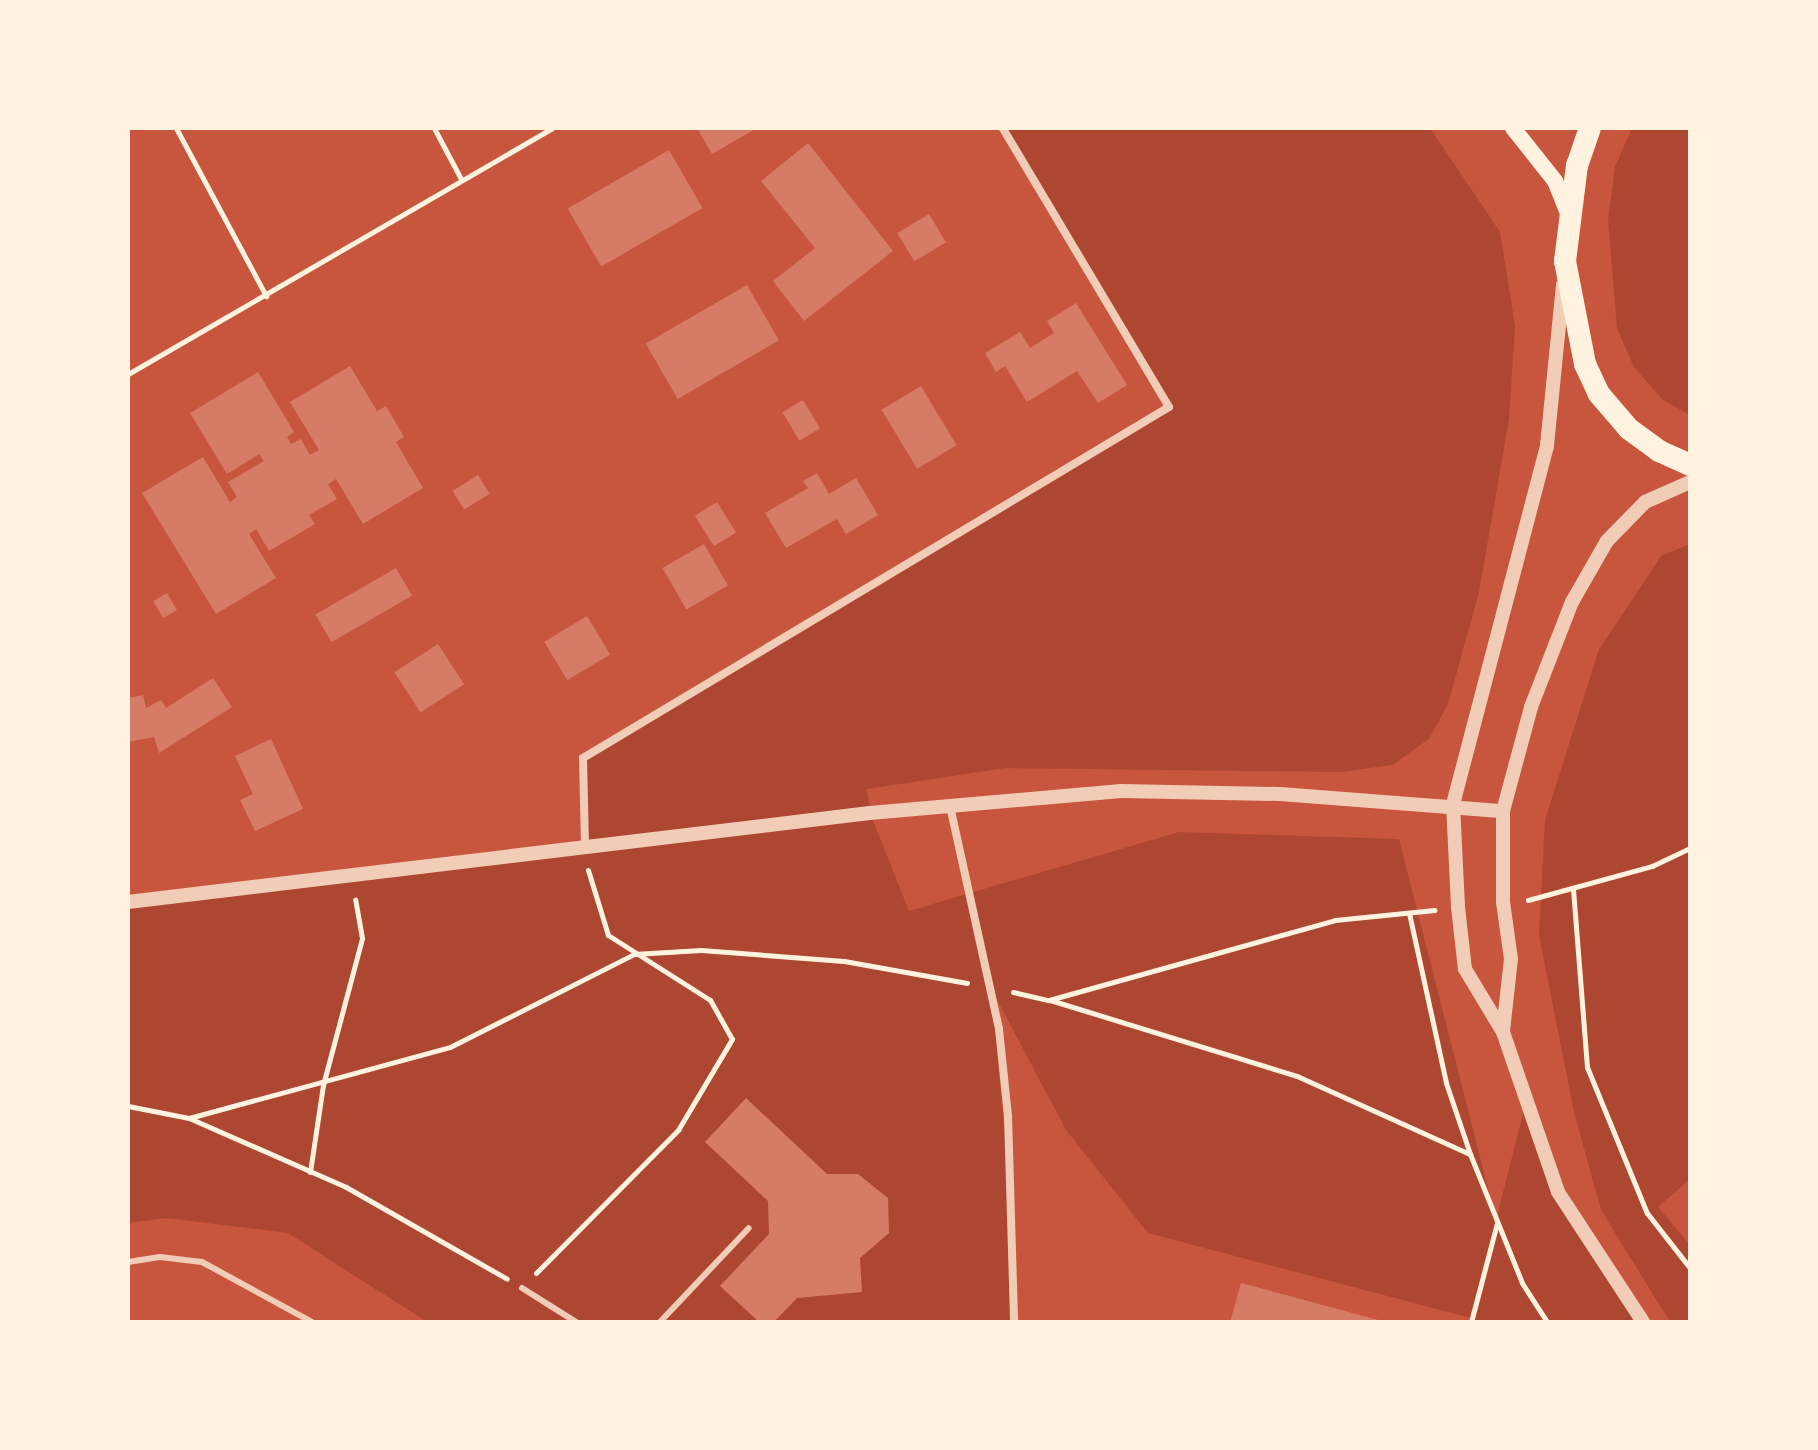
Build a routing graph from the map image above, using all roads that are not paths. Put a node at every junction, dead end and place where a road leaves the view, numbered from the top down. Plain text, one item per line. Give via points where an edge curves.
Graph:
1 (1003, 128) edge
2 (1513, 128) edge
3 (1590, 128) edge
4 (1568, 213) junction
5 (1565, 261) junction
6 (1690, 465) edge
7 (1690, 482) edge
8 (1453, 804) junction
9 (950, 806) junction
10 (1503, 811) junction
11 (585, 846) junction
12 (128, 902) edge
13 (1503, 1032) junction
14 (749, 1228) dead end
15 (128, 1262) edge
16 (522, 1288) road end
17 (312, 1322) edge
18 (576, 1322) edge
19 (660, 1322) edge
20 (1014, 1322) edge
21 (1643, 1322) edge

1 - 11 street via 1169,407 583,758
2 - 4 main road via 1555,181
3 - 4 highway
4 - 5 highway
5 - 6 highway via 1574,327 1599,394 1629,429
5 - 8 street via 1547,446
7 - 10 street via 1645,502 1625,519 1586,578 1545,666
8 - 9 street via 1121,791
8 - 10 street
8 - 13 street via 1465,969
9 - 11 street
9 - 20 street via 991,987 1008,1116
10 - 13 street via 1503,902 1511,959
11 - 12 street
13 - 21 street via 1558,1192
14 - 19 lane
15 - 17 lane via 160,1257 202,1262
16 - 18 lane

